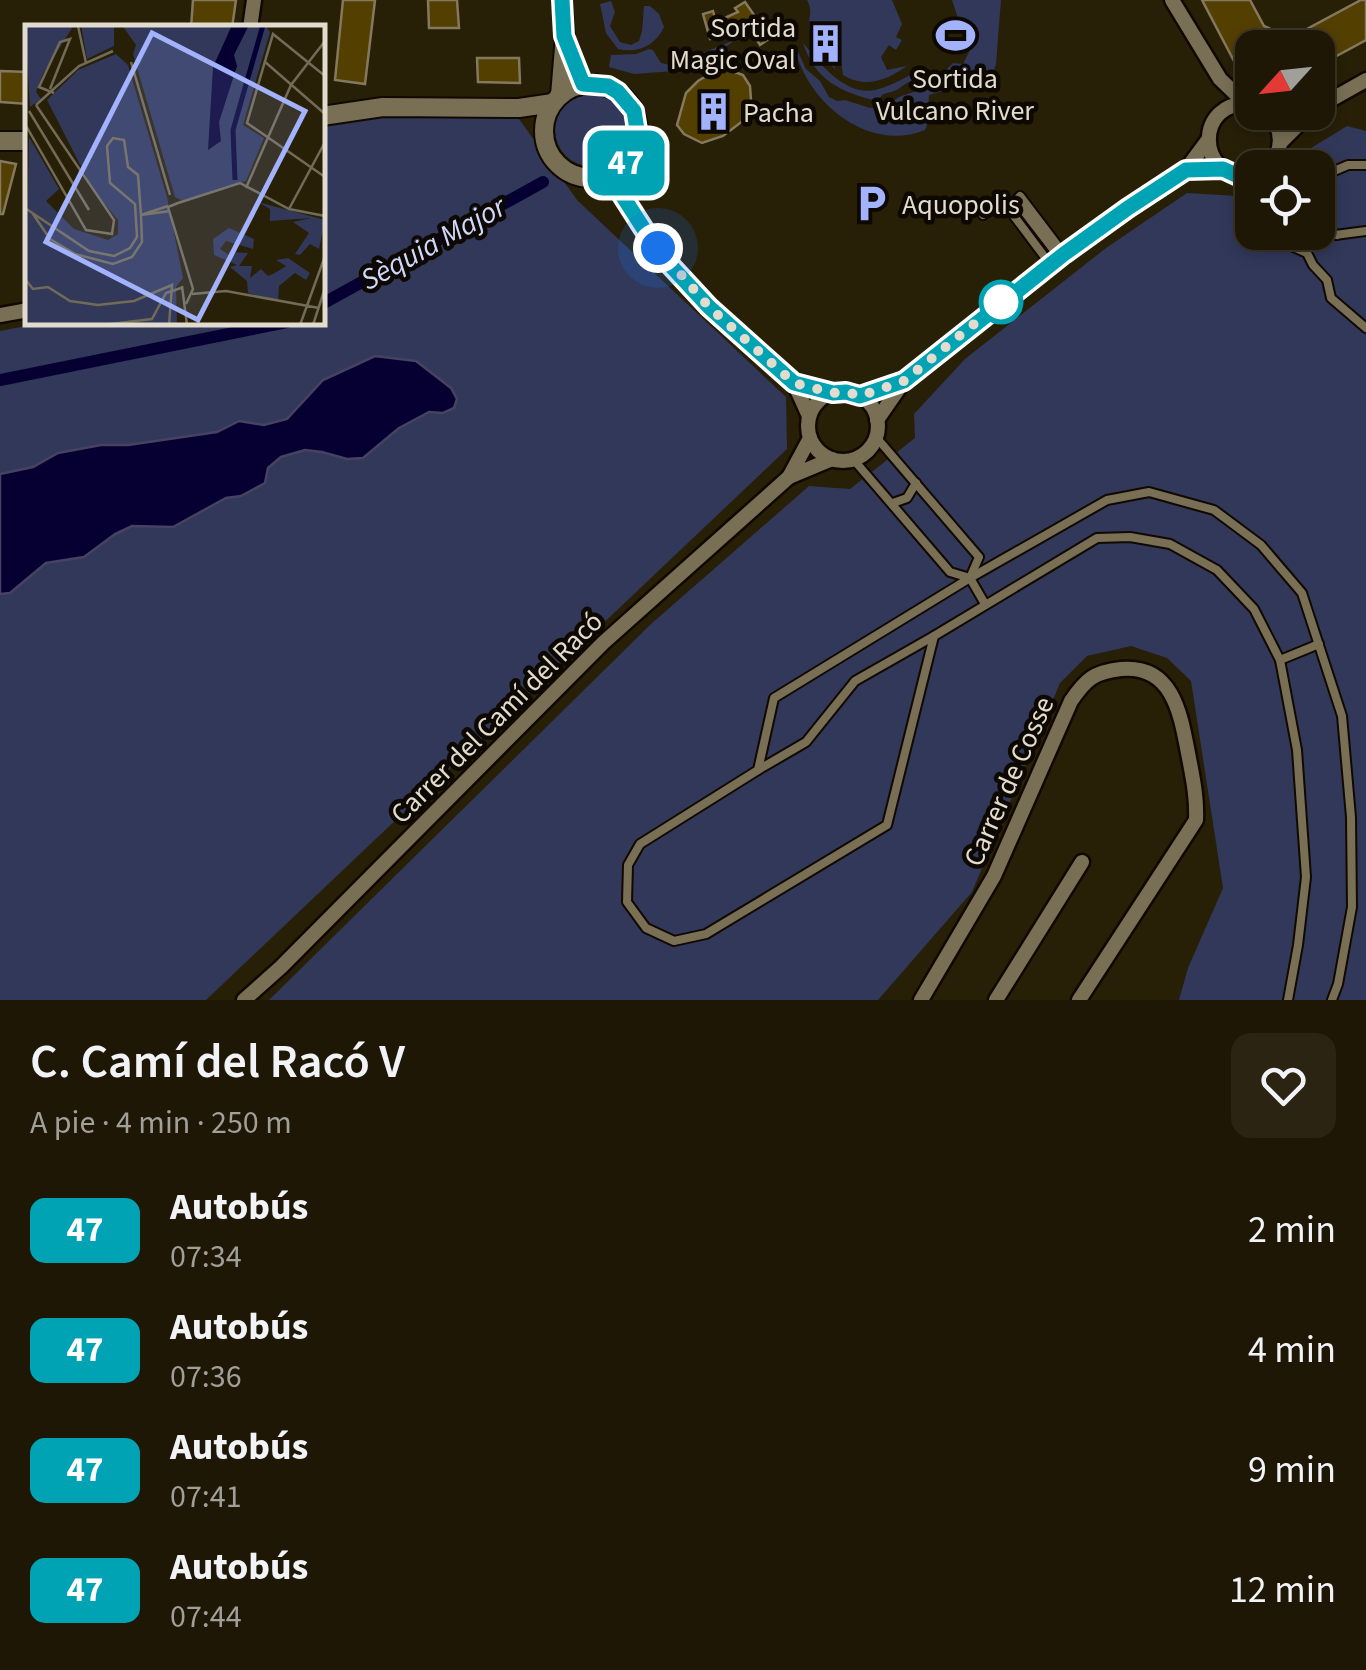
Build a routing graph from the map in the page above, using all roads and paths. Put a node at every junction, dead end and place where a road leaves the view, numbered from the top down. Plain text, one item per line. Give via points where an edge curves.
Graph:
1 (254, 0) edge
2 (562, 0) edge
3 (1172, 0) edge
4 (250, 25) edge
5 (564, 36) junction
6 (1220, 79) junction
7 (1366, 80) edge
8 (583, 84) junction
9 (1235, 92) edge
10 (1335, 97) edge
11 (556, 99) junction
12 (1235, 106) edge
13 (519, 108) junction
14 (1222, 112) junction
15 (325, 116) edge
16 (544, 127) junction
17 (1279, 130) edge
18 (1293, 130) edge
19 (1208, 140) junction
20 (1281, 142) junction
21 (1278, 150) edge
22 (1366, 166) edge
23 (621, 168) junction
24 (1223, 169) junction
25 (1186, 170) junction
26 (1335, 171) edge
27 (1235, 175) edge
28 (598, 178) junction
29 (622, 195) junction
30 (983, 215) dead end
31 (1366, 231) edge
32 (1337, 235) edge
33 (1300, 250) edge
34 (1058, 258) junction
35 (25, 311) edge
36 (0, 316) edge
37 (1366, 328) edge
38 (904, 381) junction
39 (794, 383) junction
40 (833, 393) junction
41 (860, 396) junction
42 (810, 416) junction
43 (877, 420) junction
44 (876, 437) junction
45 (810, 438) junction
46 (832, 459) junction
47 (853, 459) junction
48 (790, 477) junction
49 (916, 483) junction
50 (893, 503) junction
51 (970, 578) junction
52 (986, 604) junction
53 (934, 636) junction
54 (1319, 644) junction
55 (1280, 660) junction
56 (758, 770) junction
57 (1082, 862) dead end
58 (244, 1000) edge
59 (921, 1000) edge
60 (996, 1000) edge
61 (1080, 1000) edge
62 (1288, 1000) edge
63 (1332, 1000) edge

1 - 4 street
2 - 5 street
3 - 6 street
5 - 8 street
5 - 11 street
6 - 9 street
6 - 14 street
7 - 10 street
8 - 11 street
8 - 23 street via 608,86 634,111 636,148
11 - 13 street
11 - 16 street
12 - 14 street
13 - 15 street via 383,107
13 - 16 street
14 - 19 street
16 - 28 street via 559,166
17 - 20 street
18 - 20 street
19 - 24 street
19 - 25 street
20 - 21 street
22 - 26 lane
23 - 28 street
23 - 29 street
24 - 25 street
24 - 27 street
25 - 34 street
28 - 29 street
29 - 39 street via 696,294
30 - 34 lane via 1002,200
31 - 32 lane
33 - 37 lane via 1327,280 1331,298
34 - 34 lane via 1020,196 1016,201
34 - 38 street
35 - 36 street
38 - 41 street
38 - 43 street
39 - 40 street
39 - 42 street
40 - 41 street
40 - 42 street
41 - 43 street
42 - 45 street
43 - 44 street
44 - 47 street
44 - 49 lane
45 - 46 street
45 - 48 street, Carrer del Camí del Racó
46 - 47 street
46 - 48 street, Carrer del Camí del Racó
47 - 50 lane
48 - 58 street, Carrer del Camí del Racó via 603,643
49 - 50 lane via 908,498
49 - 51 lane via 979,558
50 - 51 lane via 950,572
51 - 52 lane
51 - 54 lane via 1107,500 1149,492 1214,510 1261,545 1302,593
51 - 56 lane via 774,698
52 - 53 lane
52 - 55 lane via 1097,538 1170,544 1217,570 1242,596
53 - 56 lane via 855,681 806,742
53 - 56 lane via 886,826 706,934 674,942 646,928 627,902 628,865 640,844
54 - 55 lane
54 - 63 lane via 1342,716 1352,818 1352,907
55 - 62 lane via 1297,750 1306,876
57 - 60 street
59 - 61 street, Carrer de Cosse via 994,876 1071,700 1085,680 1132,668 1165,685 1179,707 1196,820

